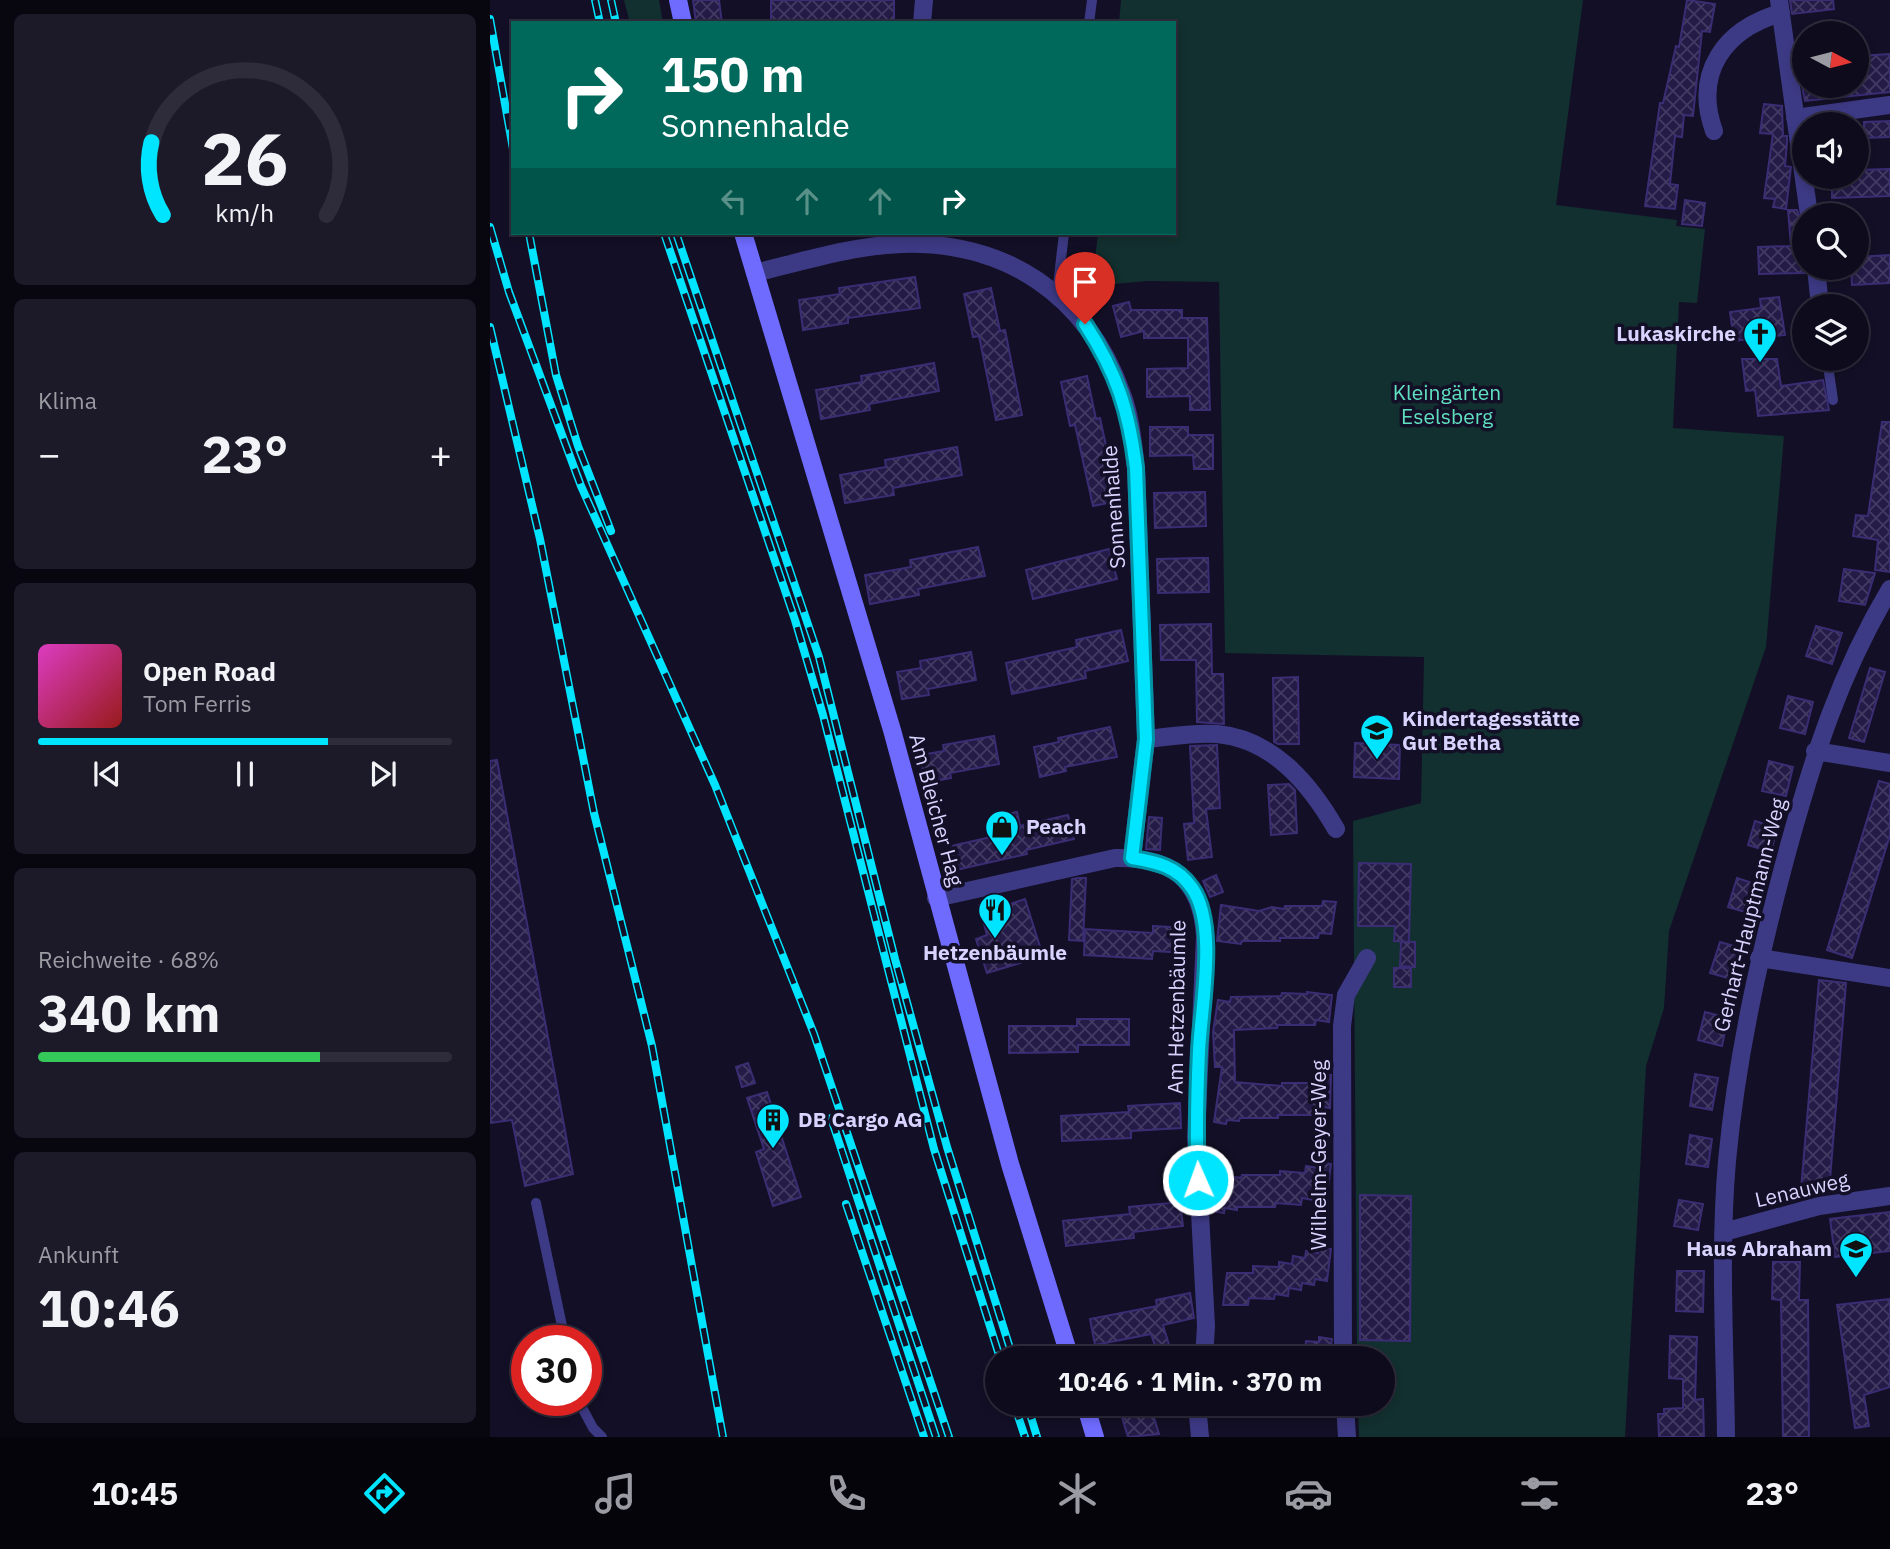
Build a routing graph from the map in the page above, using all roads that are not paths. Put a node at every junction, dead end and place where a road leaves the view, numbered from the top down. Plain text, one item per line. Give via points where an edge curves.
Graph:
1 (678, 0) edge
2 (924, 0) edge
3 (1091, 0) edge
4 (1780, 6) edge
5 (683, 21) edge
6 (922, 21) edge
7 (1089, 21) edge
8 (1890, 105) edge
9 (1794, 112) edge
10 (1839, 112) edge
11 (1714, 131) dead end
12 (744, 235) edge
13 (1064, 235) edge
14 (901, 239) edge
15 (755, 273) junction
16 (1057, 294) junction
17 (1829, 371) edge
18 (1833, 400) dead end
19 (1890, 589) edge
20 (1146, 739) junction
21 (1815, 751) junction
22 (1890, 763) edge
23 (1336, 829) dead end
24 (1132, 858) junction
25 (936, 898) junction
26 (1367, 958) dead end
27 (1759, 958) junction
28 (1890, 978) edge
29 (1890, 1196) edge
30 (536, 1203) dead end
31 (1724, 1232) junction
32 (562, 1325) edge
33 (1066, 1346) edge
34 (1205, 1346) edge
35 (1343, 1346) edge
36 (587, 1416) edge
37 (1088, 1416) edge
38 (1197, 1416) edge
39 (1346, 1416) edge
40 (602, 1437) edge
41 (1095, 1437) edge
42 (1200, 1437) edge
43 (1347, 1437) edge
44 (1726, 1437) edge

1 - 5 street
2 - 6 street
3 - 7 lane
4 - 9 street
4 - 11 street via 1720,49 1715,58 1709,100
8 - 10 street
12 - 15 street, Am Bleicher Hag
13 - 16 lane
14 - 15 street, Sonnenhalde
14 - 16 street, Sonnenhalde via 980,252 1026,273
15 - 25 street, Am Bleicher Hag via 892,730
16 - 20 street, Sonnenhalde via 1085,324 1106,357 1131,424 1140,526
17 - 18 lane
19 - 21 street, Gerhart-Hauptmann-Weg via 1835,697
20 - 23 street via 1215,734 1270,752 1303,781
20 - 24 street, Sonnenhalde
21 - 22 street
21 - 27 street, Gerhart-Hauptmann-Weg
24 - 25 street, Am Hetzenbäumle via 1084,864
24 - 34 street, Am Hetzenbäumle via 1164,865 1183,877 1193,888 1204,917 1196,1137
25 - 33 street, Am Bleicher Hag
26 - 35 street, Wilhelm-Geyer-Weg via 1346,995 1342,1026
27 - 28 street
27 - 31 street, Gerhart-Hauptmann-Weg via 1744,1025
29 - 31 street, Lenauweg via 1819,1206
30 - 32 lane
31 - 44 street, Gerhart-Hauptmann-Weg
36 - 40 lane
37 - 41 street
38 - 42 street
39 - 43 street

